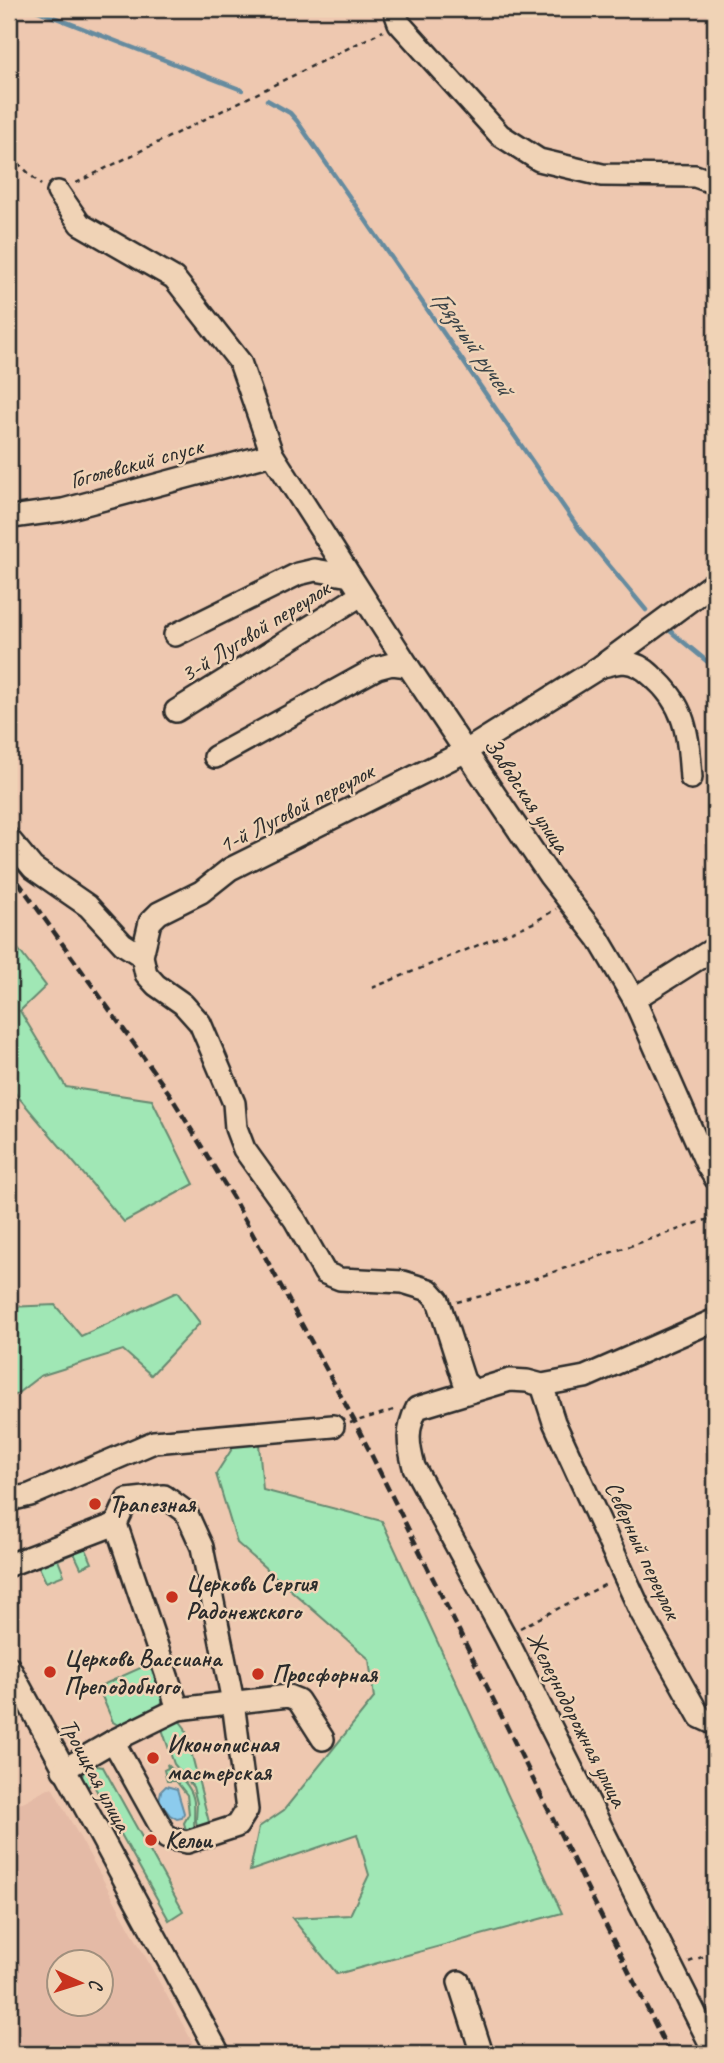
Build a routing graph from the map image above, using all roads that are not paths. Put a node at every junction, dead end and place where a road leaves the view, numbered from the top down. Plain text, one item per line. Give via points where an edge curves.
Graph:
1 (396, 16) edge
2 (715, 183) edge
3 (58, 192) road end
4 (272, 454) junction
5 (12, 517) dead end
6 (350, 576) junction
7 (715, 582) edge
8 (361, 595) junction
9 (175, 635) dead end
10 (408, 666) junction
11 (600, 667) junction
12 (176, 711) dead end
13 (466, 751) junction
14 (215, 757) dead end
15 (691, 778) dead end
16 (9, 839) edge
17 (715, 948) edge
18 (142, 956) junction
19 (634, 999) junction
20 (715, 1178) edge
21 (715, 1320) edge
22 (542, 1385) junction
23 (473, 1391) junction
24 (333, 1426) road end
25 (9, 1500) edge
26 (116, 1524) junction
27 (9, 1565) edge
28 (9, 1667) edge
29 (233, 1702) junction
30 (178, 1709) junction
31 (715, 1724) edge
32 (323, 1739) dead end
33 (113, 1741) junction
34 (64, 1770) junction
35 (459, 1982) dead end
36 (715, 2053) edge
37 (219, 2054) edge
38 (482, 2054) edge

1 - 2 street via 500,135 539,160 602,175 695,176
3 - 4 street, Заводская улица via 80,224 174,278 240,362
4 - 5 street, Гоголевский спуск via 63,510
4 - 6 street, Заводская улица
6 - 8 street, Заводская улица
6 - 9 street via 315,570 298,574
7 - 11 street, 1-й Луговой переулок
8 - 10 street, Заводская улица
8 - 12 street, 3-й Луговой переулок
10 - 13 street, Заводская улица
10 - 14 street via 377,668
11 - 13 street, 1-й Луговой переулок
11 - 15 street via 624,662 643,668 663,685 681,711
13 - 18 street, 1-й Луговой переулок via 230,869 201,892 159,913 150,922
13 - 19 street, Заводская улица via 549,875 598,938
16 - 18 street via 33,868 88,906
17 - 19 street
18 - 23 street via 146,974 200,1023 234,1103 244,1149 295,1220 325,1273 340,1279 403,1282 429,1290 438,1300 464,1381
19 - 20 street, Заводская улица
21 - 22 street via 585,1377
22 - 23 street via 510,1380
22 - 31 street, Северный переулок via 554,1422 641,1612 700,1717
23 - 36 street, Железнодорожная улица via 417,1408 407,1443 414,1467 505,1636
24 - 25 street via 154,1442
26 - 27 street
26 - 29 street via 127,1500 164,1496 186,1512 202,1547
26 - 30 street
28 - 34 street, Троицкая улица
29 - 30 street
29 - 32 street via 288,1696 298,1700
29 - 33 street via 247,1810 237,1826 187,1842 167,1838
30 - 33 street
33 - 34 street
34 - 37 street, Троицкая улица
35 - 38 street

